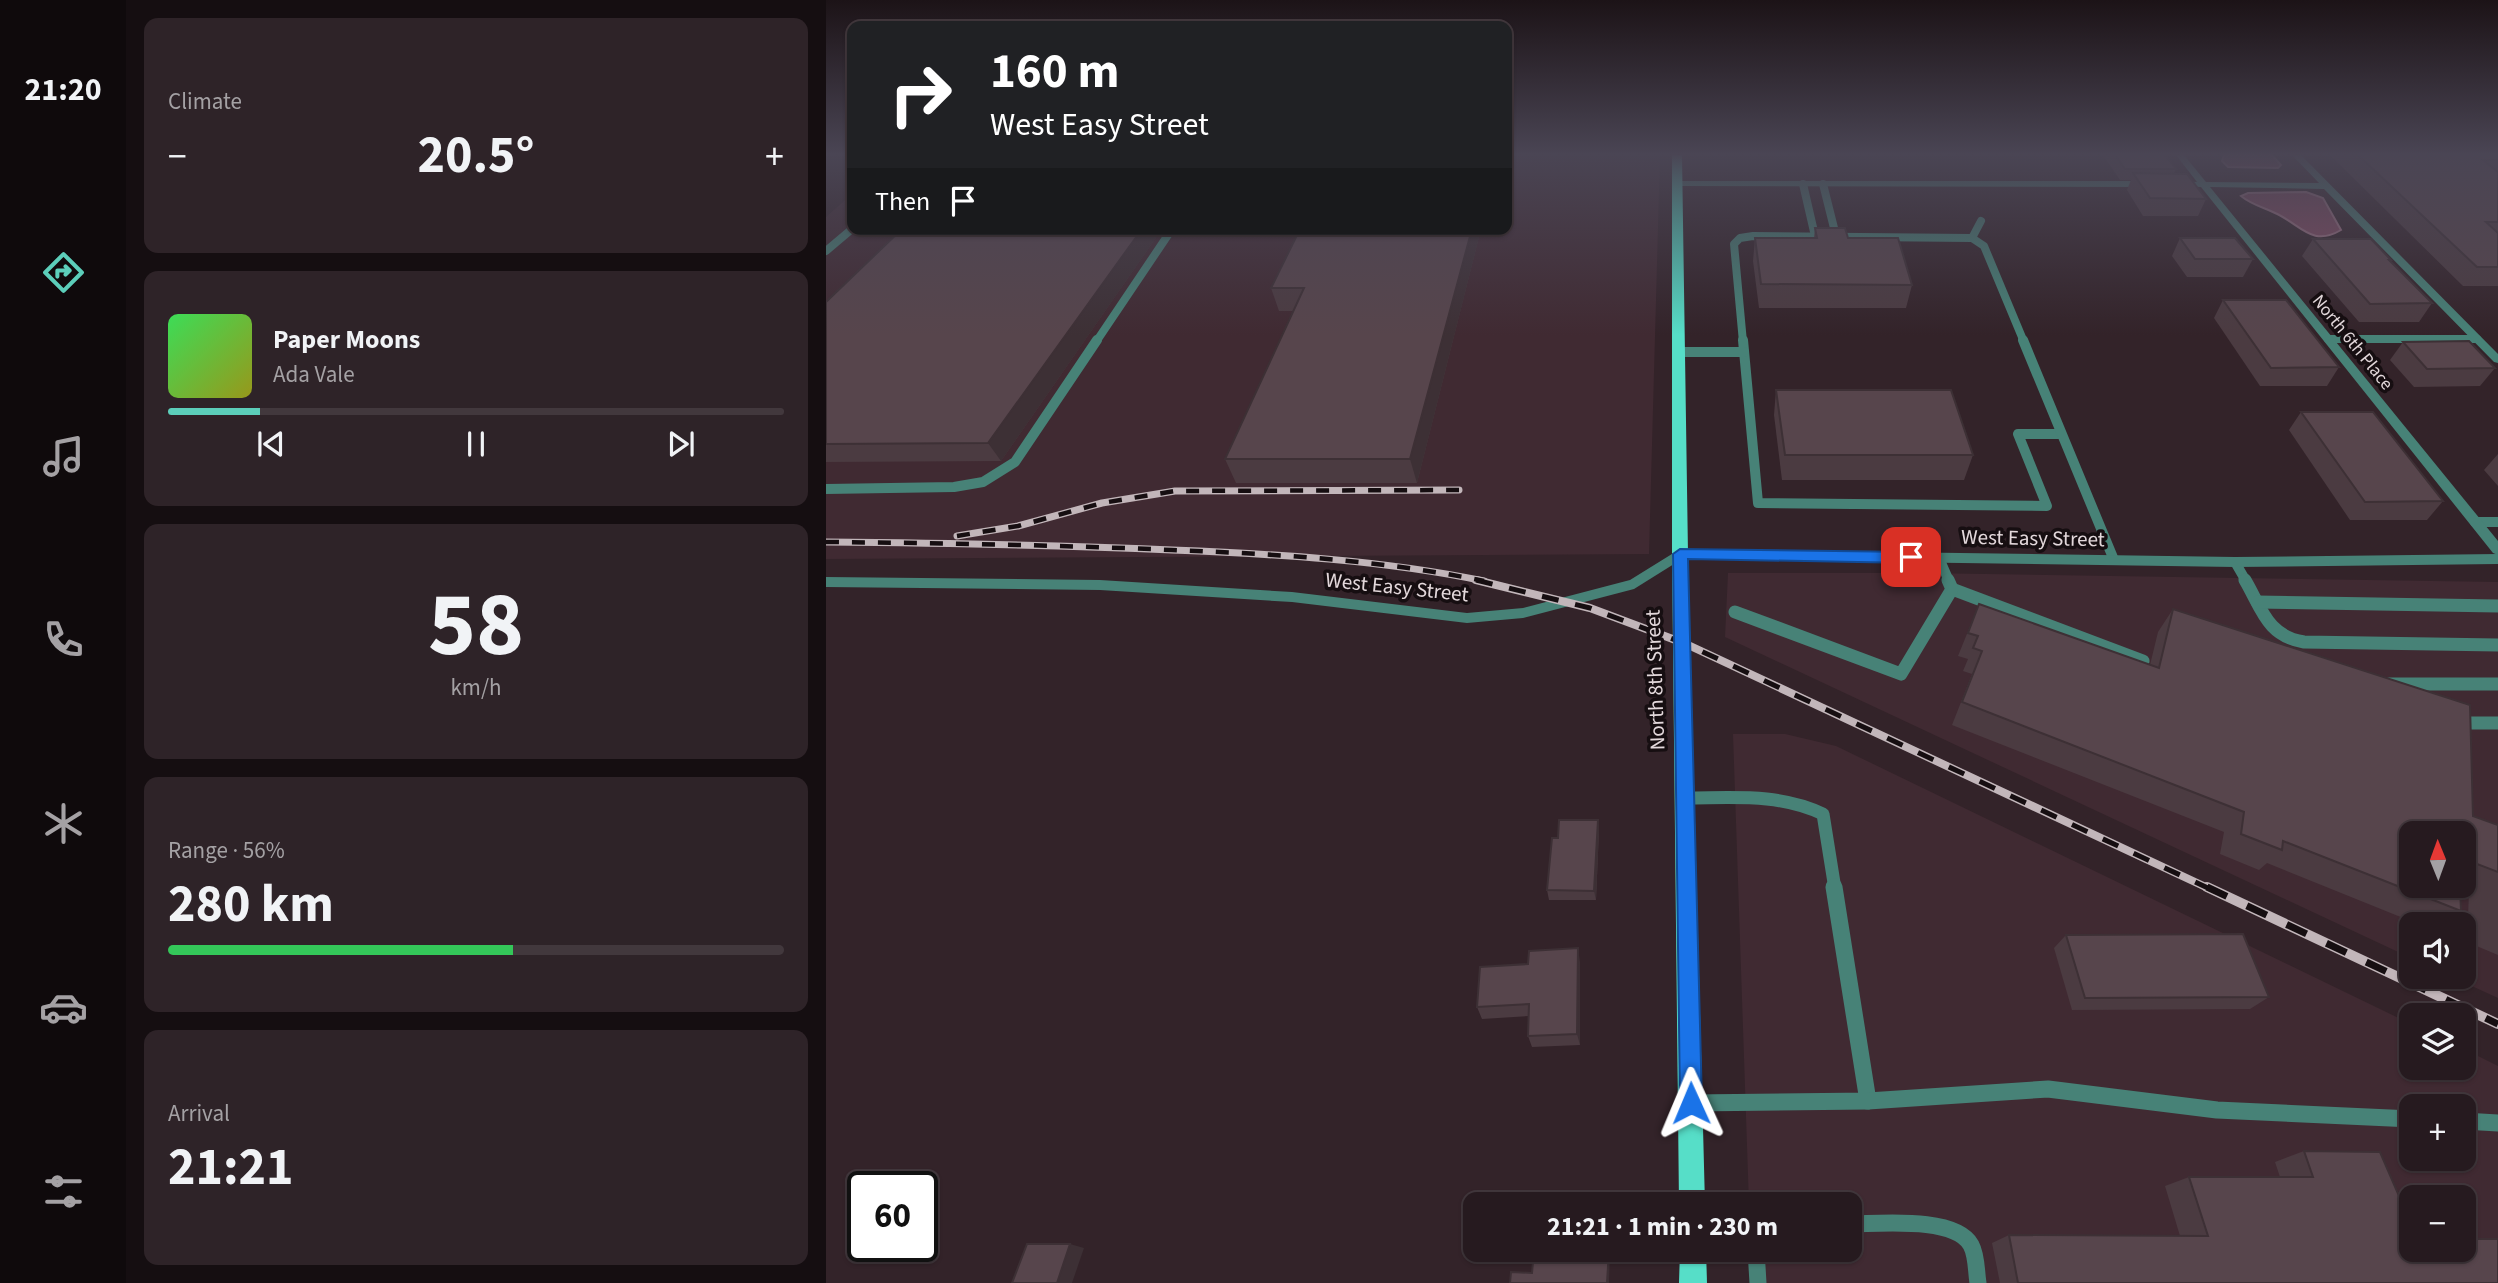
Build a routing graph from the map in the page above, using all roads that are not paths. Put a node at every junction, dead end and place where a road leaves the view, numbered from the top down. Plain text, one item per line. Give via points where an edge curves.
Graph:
1 (1677, 215) edge
2 (1810, 215) edge
3 (1831, 215) edge
4 (2229, 215) edge
5 (2354, 215) edge
6 (1981, 221) dead end
7 (847, 233) edge
8 (1168, 235) edge
9 (1815, 236) junction
10 (1836, 236) junction
11 (1972, 238) junction
12 (826, 251) edge
13 (2328, 339) junction
14 (2477, 339) junction
15 (1679, 352) junction
16 (1744, 352) junction
17 (2498, 360) edge
18 (2061, 434) junction
19 (826, 489) edge
20 (2475, 522) junction
21 (2498, 522) edge
22 (2498, 550) edge
23 (1680, 554) junction
24 (1939, 558) junction
25 (2498, 559) edge
26 (2114, 560) junction
27 (2235, 562) junction
28 (826, 582) edge
29 (1952, 589) junction
30 (2257, 602) junction
31 (2498, 606) edge
32 (1735, 612) dead end
33 (2304, 642) junction
34 (2498, 645) edge
35 (2322, 660) edge
36 (2143, 661) edge
37 (2498, 684) edge
38 (2402, 700) edge
39 (2446, 718) edge
40 (2498, 723) edge
41 (1686, 798) junction
42 (1868, 1101) junction
43 (1691, 1103) junction
44 (2399, 1118) edge
45 (2476, 1122) edge
46 (2498, 1123) edge
47 (1692, 1192) edge
48 (1862, 1224) edge
49 (1693, 1262) edge
50 (1757, 1262) edge
51 (1693, 1283) edge
52 (1758, 1283) edge
53 (1978, 1283) edge

1 - 15 main road, North 8th Street
2 - 9 lane
3 - 10 lane
4 - 13 street, North 6th Place
5 - 14 street
6 - 11 lane
7 - 12 lane
8 - 19 lane via 1016,462 983,482 954,487
9 - 10 lane
9 - 16 lane via 1753,236 1734,244
10 - 11 lane
11 - 18 lane via 1984,246
13 - 14 lane
13 - 20 street, North 6th Place
14 - 17 street
15 - 16 lane
15 - 23 main road, North 8th Street
16 - 18 lane via 1758,503 2047,506 2018,434
18 - 26 lane
20 - 21 lane
20 - 22 street, North 6th Place
23 - 24 street, West Easy Street
23 - 28 street, West Easy Street via 1634,584 1523,613 1467,618 1292,597 1100,585
23 - 41 main road, North 8th Street
24 - 26 street, West Easy Street
24 - 29 lane
25 - 27 street, West Easy Street
26 - 27 street, West Easy Street
27 - 30 lane
29 - 32 lane via 1901,674
29 - 36 lane
30 - 31 lane
30 - 33 lane via 2271,626 2286,639
33 - 34 lane
33 - 35 lane
37 - 38 lane via 2380,687
39 - 40 lane
41 - 42 lane via 1781,800 1805,803 1823,814
41 - 43 main road, North 8th Street
42 - 43 lane
42 - 44 lane via 2048,1089 2217,1110
43 - 47 main road, North 8th Street
45 - 46 lane
48 - 53 lane via 1946,1226 1962,1233 1971,1244
49 - 51 main road
50 - 52 lane

